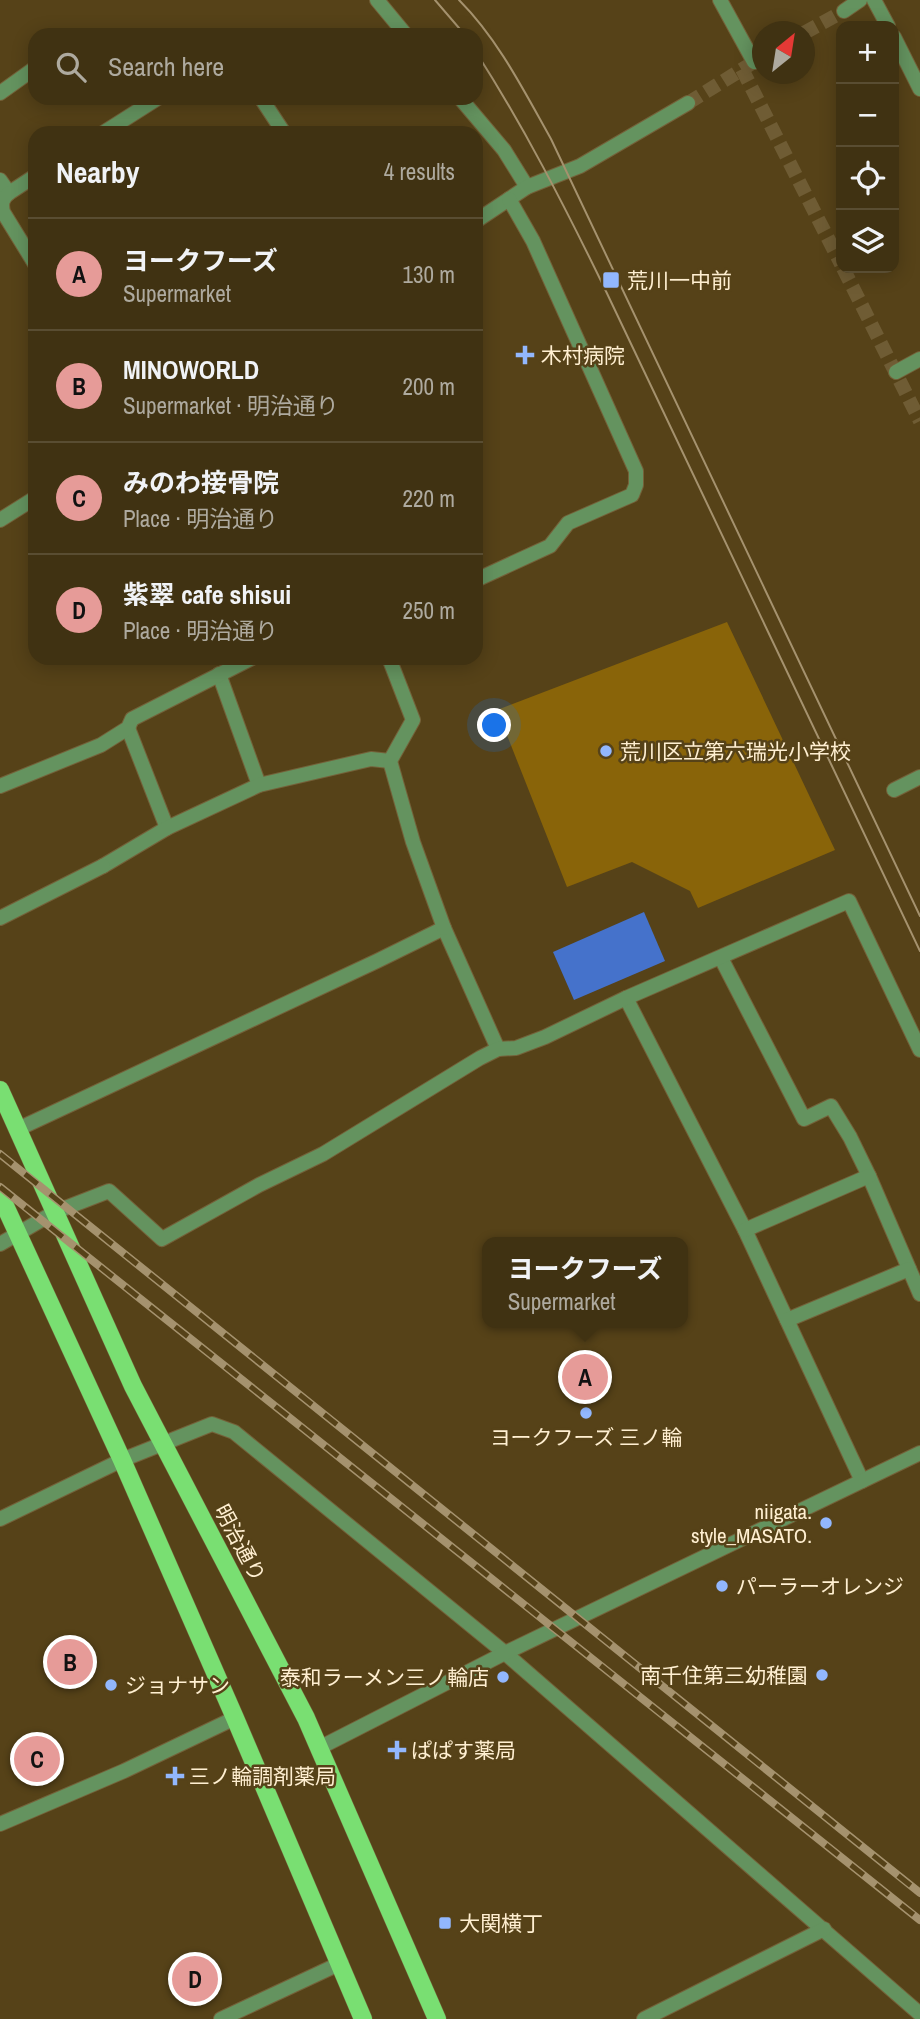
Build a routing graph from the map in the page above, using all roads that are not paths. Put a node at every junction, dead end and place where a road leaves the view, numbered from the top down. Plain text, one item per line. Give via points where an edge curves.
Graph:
1 (377, 0) edge
2 (720, 0) edge
3 (860, 0) edge
4 (874, 0) edge
5 (844, 10) tunnel mouth
6 (885, 21) edge
7 (400, 28) edge
8 (899, 47) edge
9 (752, 58) tunnel mouth
10 (28, 73) edge
11 (920, 89) edge
12 (0, 93) edge
13 (688, 103) tunnel mouth
14 (147, 105) edge
15 (266, 105) edge
16 (466, 105) edge
17 (114, 126) edge
18 (279, 126) edge
19 (0, 180) edge
20 (28, 181) edge
21 (527, 187) junction
22 (9, 193) junction
23 (509, 199) junction
24 (483, 216) edge
25 (28, 253) edge
26 (920, 359) edge
27 (896, 372) dead end
28 (28, 502) edge
29 (0, 520) edge
30 (483, 577) edge
31 (238, 665) edge
32 (392, 665) edge
33 (219, 674) junction
34 (128, 728) junction
35 (390, 761) junction
36 (920, 777) edge
37 (260, 785) junction
38 (0, 786) edge
39 (894, 790) dead end
40 (167, 828) junction
41 (0, 918) edge
42 (444, 928) junction
43 (720, 958) junction
44 (626, 998) junction
45 (498, 1049) junction
46 (920, 1050) edge
47 (0, 1090) edge
48 (18, 1129) junction
49 (869, 1176) junction
50 (0, 1195) edge
51 (55, 1212) junction
52 (745, 1230) junction
53 (18, 1233) junction
54 (0, 1244) edge
55 (909, 1269) junction
56 (920, 1294) edge
57 (787, 1320) junction
58 (162, 1443) junction
59 (920, 1452) edge
60 (122, 1460) junction
61 (862, 1481) junction
62 (0, 1519) edge
63 (505, 1653) junction
64 (235, 1718) junction
65 (319, 1748) junction
66 (0, 1824) edge
67 (824, 1929) junction
68 (341, 1963) junction
69 (920, 2014) edge
70 (221, 2019) edge
71 (363, 2019) edge
72 (437, 2019) edge
73 (644, 2019) edge

1 - 7 street
2 - 9 street
3 - 5 street
4 - 6 street
8 - 11 street
10 - 12 street
13 - 21 street via 580,166
14 - 17 street
15 - 18 street
16 - 21 street
19 - 22 street
20 - 22 street
21 - 23 street
22 - 25 street via 1,204 3,212
23 - 24 street
23 - 30 street via 533,241 636,471 636,485 632,495 622,501 568,523 550,546
26 - 27 street
28 - 29 street
31 - 33 street
32 - 35 street via 413,720
33 - 34 street via 132,719
33 - 37 street
34 - 38 street via 100,745
34 - 40 street
35 - 37 street via 371,759
35 - 42 street
36 - 39 street
37 - 40 street
40 - 41 street
42 - 45 street
42 - 48 street
43 - 44 street
43 - 46 street via 849,901
43 - 49 street via 804,1119 831,1106
44 - 45 street via 545,1037
44 - 52 street
45 - 51 street via 323,1154 162,1239 109,1191
47 - 48 main road, 明治通り
48 - 51 main road, 明治通り
49 - 52 street
49 - 55 street
50 - 53 main road
51 - 53 street
51 - 58 main road, 明治通り
52 - 57 street
53 - 54 street
53 - 60 main road
55 - 56 street
55 - 57 street
57 - 61 street
58 - 60 street
58 - 63 street via 212,1424 234,1432
58 - 65 main road, 明治通り
59 - 61 street
60 - 62 street
60 - 64 main road
61 - 63 street
63 - 65 street
63 - 67 street
64 - 66 street
64 - 68 main road
65 - 72 main road, 明治通り
67 - 69 street
67 - 73 street
68 - 70 street
68 - 71 main road

